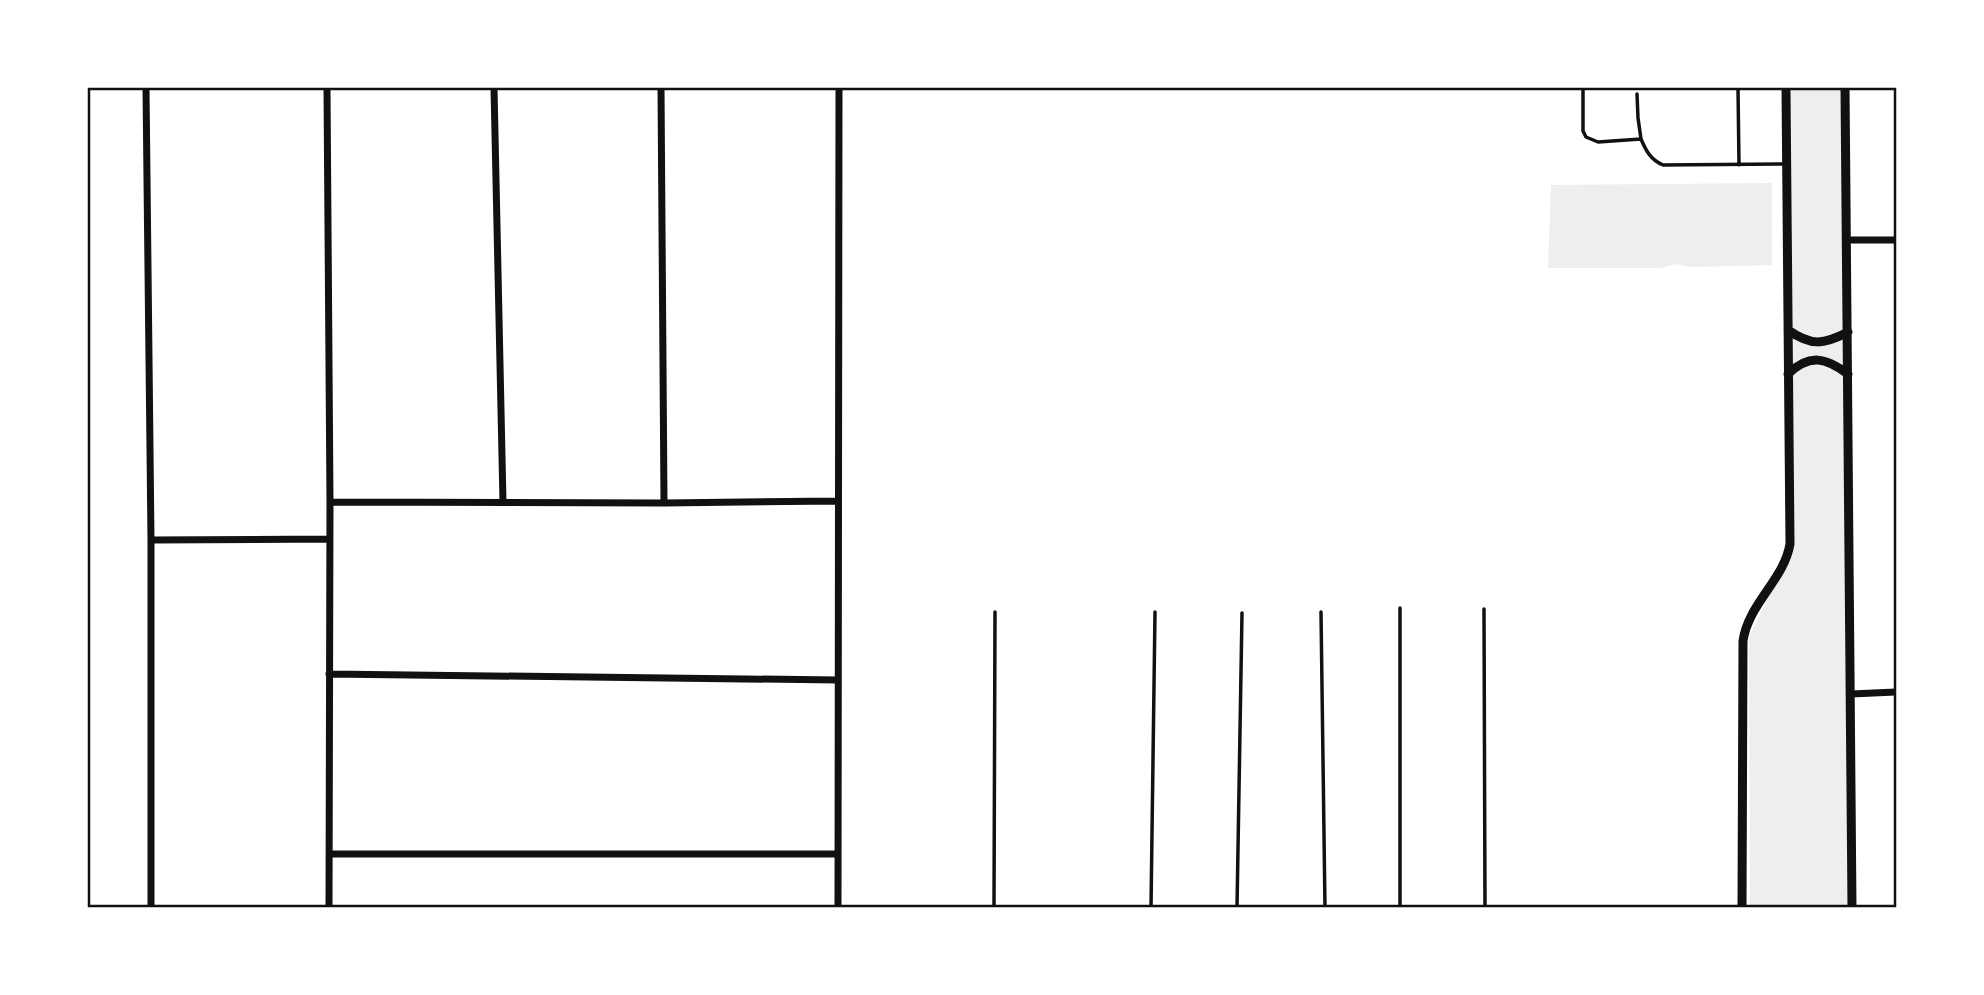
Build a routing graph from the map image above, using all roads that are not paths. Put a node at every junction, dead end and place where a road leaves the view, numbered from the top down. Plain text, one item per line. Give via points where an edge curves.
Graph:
1 (146, 88) edge
2 (327, 88) edge
3 (494, 88) edge
4 (661, 88) edge
5 (839, 88) edge
6 (1583, 88) edge
7 (1738, 88) edge
8 (1786, 88) edge
9 (1845, 88) edge
10 (1637, 94) dead end
11 (1641, 139) junction
12 (1739, 164) junction
13 (1787, 164) junction
14 (1847, 240) junction
15 (1896, 240) edge
16 (1788, 330) junction
17 (1848, 332) junction
18 (1788, 373) junction
19 (1848, 374) junction
20 (837, 500) junction
21 (330, 502) junction
22 (503, 502) junction
23 (664, 503) junction
24 (329, 539) junction
25 (151, 540) junction
26 (1401, 608) dead end
27 (1484, 609) dead end
28 (995, 612) dead end
29 (1155, 612) dead end
30 (1321, 612) dead end
31 (1242, 613) dead end
32 (329, 674) junction
33 (838, 680) junction
34 (1896, 692) edge
35 (1851, 694) junction
36 (330, 854) junction
37 (838, 854) junction
38 (151, 908) edge
39 (329, 908) edge
40 (838, 908) edge
41 (994, 908) edge
42 (1151, 908) edge
43 (1237, 908) edge
44 (1325, 908) edge
45 (1400, 908) edge
46 (1485, 908) edge
47 (1742, 908) edge
48 (1852, 908) edge

1 - 25 street
2 - 21 street
3 - 22 street
4 - 23 street
5 - 20 street
6 - 11 lane via 1586,137 1598,142
7 - 12 lane
8 - 13 street
9 - 14 street
10 - 11 lane
11 - 12 lane via 1655,162 1663,165
12 - 13 lane
13 - 16 street
14 - 15 street
14 - 17 street
16 - 17 street via 1812,342 1830,341
16 - 18 street
17 - 19 street
18 - 19 street via 1815,359 1831,362
18 - 47 street via 1790,544 1743,640
19 - 35 street
20 - 23 street
20 - 33 street
21 - 22 street
21 - 24 street
22 - 23 street
24 - 25 street
24 - 32 street
25 - 38 street
26 - 45 lane
27 - 46 lane
28 - 41 lane
29 - 42 lane
30 - 44 lane
31 - 43 lane
32 - 33 street
32 - 36 street
33 - 37 street
34 - 35 street
35 - 48 street
36 - 37 street
36 - 39 street
37 - 40 street

